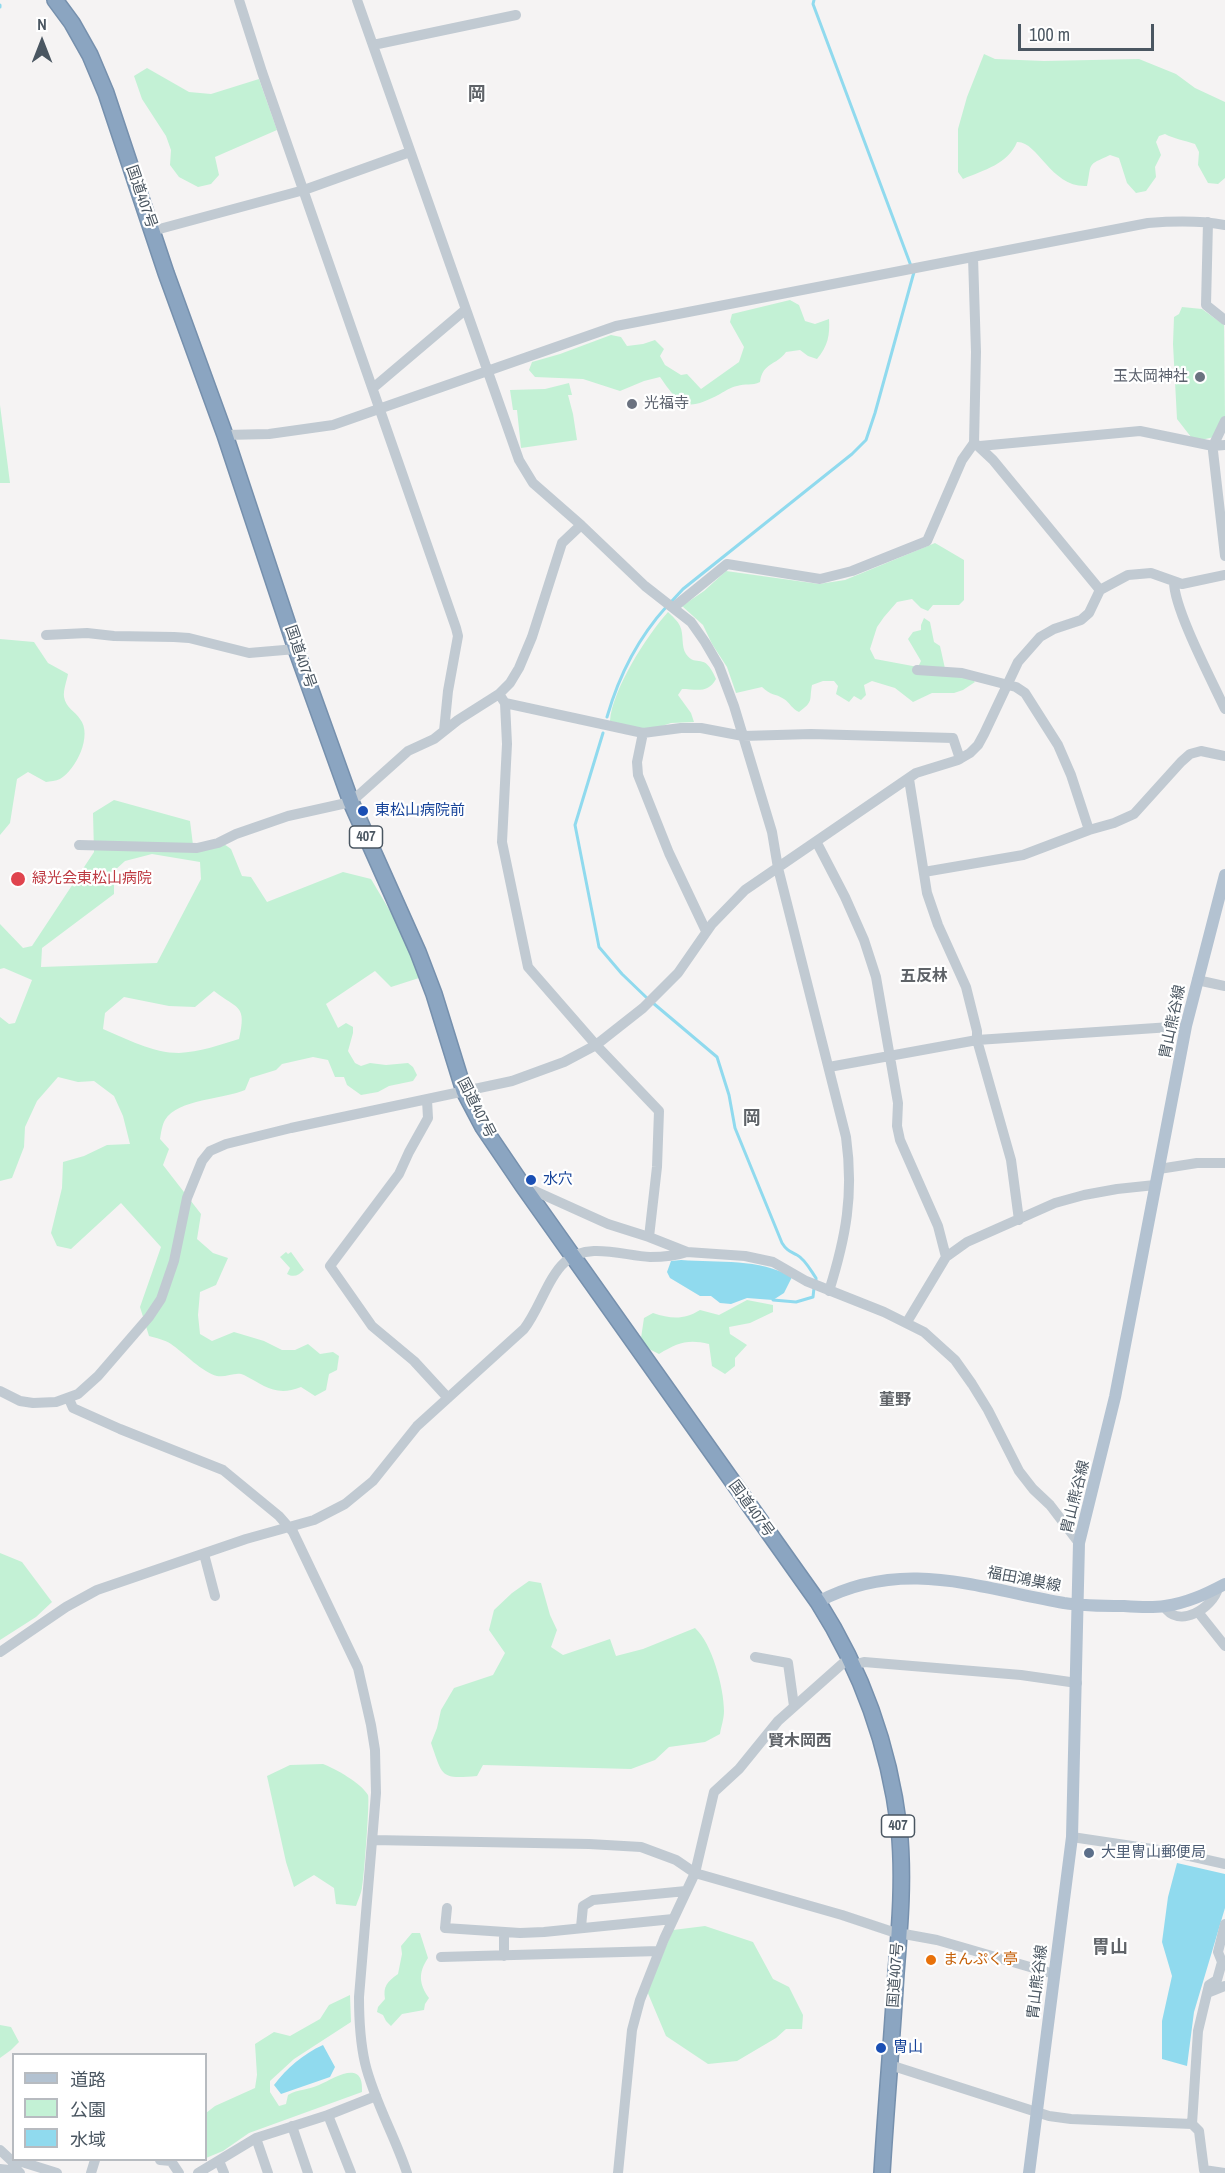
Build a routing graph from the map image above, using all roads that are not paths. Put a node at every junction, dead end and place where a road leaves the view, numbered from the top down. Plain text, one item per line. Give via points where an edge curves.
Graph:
1 (55, 0) edge
2 (239, 0) edge
3 (357, 0) edge
4 (516, 15) dead end
5 (373, 45) junction
6 (410, 152) junction
7 (304, 190) junction
8 (1208, 222) junction
9 (1225, 225) edge
10 (152, 231) junction
11 (973, 257) junction
12 (465, 310) junction
13 (1225, 320) edge
14 (486, 372) junction
15 (373, 388) junction
16 (380, 410) junction
17 (1225, 422) edge
18 (225, 435) junction
19 (977, 445) junction
20 (1225, 445) edge
21 (1213, 446) junction
22 (581, 525) junction
23 (1225, 556) edge
24 (1225, 575) edge
25 (1174, 582) junction
26 (1100, 590) junction
27 (674, 607) junction
28 (46, 635) dead end
29 (296, 649) junction
30 (917, 670) dead end
31 (1007, 685) junction
32 (502, 698) junction
33 (1225, 709) edge
34 (444, 732) junction
35 (643, 733) junction
36 (743, 736) junction
37 (1225, 756) edge
38 (960, 759) junction
39 (909, 779) junction
40 (351, 802) junction
41 (1089, 830) junction
42 (817, 843) junction
43 (79, 845) dead end
44 (778, 868) junction
45 (924, 872) junction
46 (1225, 875) edge
47 (706, 931) junction
48 (1197, 980) junction
49 (1225, 986) edge
50 (1186, 1026) junction
51 (977, 1040) junction
52 (596, 1045) junction
53 (889, 1056) junction
54 (829, 1067) junction
55 (464, 1091) junction
56 (427, 1100) junction
57 (1225, 1163) edge
58 (1159, 1169) junction
59 (1155, 1185) junction
60 (523, 1186) junction
61 (1019, 1220) junction
62 (649, 1237) junction
63 (687, 1252) junction
64 (573, 1256) junction
65 (946, 1257) junction
66 (829, 1291) junction
67 (907, 1322) junction
68 (0, 1391) edge
69 (69, 1398) junction
70 (448, 1398) junction
71 (290, 1527) junction
72 (1079, 1543) junction
73 (204, 1554) junction
74 (1221, 1586) edge
75 (214, 1596) dead end
76 (818, 1602) junction
77 (1078, 1605) junction
78 (1164, 1606) junction
79 (1198, 1612) junction
80 (1225, 1646) edge
81 (0, 1652) edge
82 (755, 1657) dead end
83 (851, 1661) junction
84 (1077, 1683) junction
85 (794, 1706) junction
86 (1072, 1837) junction
87 (372, 1840) junction
88 (1225, 1864) edge
89 (695, 1873) junction
90 (686, 1891) junction
91 (447, 1908) dead end
92 (673, 1919) junction
93 (1225, 1924) edge
94 (581, 1927) junction
95 (504, 1932) junction
96 (899, 1933) junction
97 (659, 1951) junction
98 (504, 1956) junction
99 (441, 1957) dead end
100 (1054, 1974) junction
101 (1225, 1986) edge
102 (1207, 1993) junction
103 (890, 2065) junction
104 (376, 2096) junction
105 (1038, 2114) junction
106 (328, 2115) junction
107 (1192, 2124) junction
108 (292, 2126) junction
109 (256, 2138) junction
110 (0, 2150) edge
111 (219, 2161) junction
112 (11, 2169) edge
113 (57, 2173) edge
114 (198, 2173) edge
115 (224, 2173) edge
116 (268, 2173) edge
117 (309, 2173) edge
118 (351, 2173) edge
119 (407, 2173) edge
120 (618, 2173) edge
121 (882, 2173) edge
122 (1029, 2173) edge
123 (1225, 2173) edge

1 - 10 highway, 国道407号 / 407 via 90,55 106,93
2 - 7 street
3 - 5 street
4 - 5 street
5 - 6 street
6 - 7 street
6 - 12 street
7 - 10 street
7 - 15 street
8 - 9 street
8 - 11 street via 1148,223
8 - 13 street via 1206,305
10 - 18 highway, 国道407号 / 407
11 - 14 street via 616,326
11 - 19 street
12 - 14 street
12 - 15 street
14 - 16 street
14 - 22 street via 519,460 533,483
15 - 16 street
16 - 18 street via 305,430
16 - 34 street via 458,636
17 - 21 street
18 - 29 highway, 国道407号 / 407
19 - 21 street via 1140,431
19 - 26 street
19 - 27 street via 962,460 927,541 852,571 820,579 727,564
20 - 21 street
21 - 23 street
22 - 27 street via 645,586
22 - 32 street via 562,543 532,637
24 - 25 street via 1182,584
25 - 26 street via 1151,573 1128,574
25 - 33 street via 1183,615
26 - 31 street via 1089,613 1081,620 1040,637 1018,662
27 - 36 street via 691,622 719,666
28 - 29 street via 189,638 249,653
29 - 40 highway, 国道407号 / 407
30 - 31 street via 962,673
31 - 38 street via 978,745
31 - 41 street via 1025,693 1058,745
32 - 34 street via 458,720
32 - 35 street
32 - 52 street via 507,744 502,842 528,967
34 - 40 street via 408,751
35 - 36 street via 701,728
35 - 47 street via 638,775
36 - 38 street via 953,738
36 - 44 street via 772,832
37 - 41 street via 1201,751 1190,754 1134,814
38 - 39 street via 916,773
39 - 42 street
39 - 45 street
40 - 43 street via 288,816 197,848
40 - 55 highway, 国道407号 / 407 via 418,952
41 - 45 street via 1012,858
42 - 44 street
42 - 53 street via 864,940 876,977
44 - 47 street via 745,890
44 - 54 street
45 - 51 street via 938,926 966,987
46 - 48 main road, 胄山熊谷線
47 - 52 street via 678,973 643,1008
48 - 49 street
48 - 50 main road, 胄山熊谷線
50 - 51 street
50 - 58 main road, 胄山熊谷線
51 - 53 street
51 - 61 street via 1011,1160
52 - 55 street via 542,1071
52 - 62 street via 659,1111
53 - 54 street
53 - 65 street via 900,1140 938,1226
54 - 66 street via 846,1137 850,1187 844,1241
55 - 56 street
55 - 60 highway, 国道407号 / 407
56 - 69 street via 291,1128 226,1144 210,1152 190,1189 174,1261 156,1308 93,1381
56 - 70 street via 428,1118 399,1174 330,1266 372,1326 414,1361
57 - 58 street
58 - 59 main road, 胄山熊谷線
59 - 61 street via 1083,1195
59 - 72 main road, 胄山熊谷線 via 1115,1397
60 - 62 street via 608,1224
60 - 64 highway, 国道407号 / 407
61 - 65 street via 967,1242
62 - 63 street
63 - 64 street via 662,1257 597,1251
63 - 66 street via 756,1257
64 - 70 street via 559,1268 524,1329
64 - 76 highway, 国道407号 / 407
65 - 67 street
66 - 67 street
67 - 72 street via 931,1337 955,1360 988,1410 1019,1471
68 - 69 street via 33,1403
69 - 71 street via 73,1408 223,1470
70 - 71 street via 417,1426 358,1495 328,1513
71 - 73 street
71 - 87 street via 354,1659 366,1698 375,1750
72 - 77 main road, 胄山熊谷線
73 - 75 street
73 - 81 street via 97,1590
74 - 78 main road, 福田鴻巣線 via 1200,1597
74 - 79 street via 1214,1599
76 - 77 main road, 福田鴻巣線 via 856,1586 921,1578 954,1580
76 - 83 highway, 国道407号 / 407
77 - 78 main road, 福田鴻巣線
77 - 84 main road, 胄山熊谷線
78 - 79 street via 1175,1617
79 - 80 street
82 - 85 street via 788,1663
83 - 84 street
83 - 85 street
83 - 96 highway, 国道407号 / 407 via 884,1748 895,1803 901,1867
84 - 86 main road, 胄山熊谷線
85 - 89 street via 714,1792
86 - 88 street
86 - 100 main road, 胄山熊谷線
87 - 89 street via 641,1847 676,1860
87 - 104 street via 359,2028
89 - 90 street
89 - 96 street
90 - 92 street
90 - 94 street via 593,1900 583,1906
91 - 95 street via 446,1928
92 - 94 street
92 - 97 street
93 - 102 street via 1218,1952 1222,1962 1217,1980 1209,1985
94 - 95 street
95 - 98 street
96 - 100 street via 938,1940
96 - 103 highway, 国道407号 / 407
97 - 98 street
97 - 120 street via 632,2030
98 - 99 street
100 - 105 main road, 胄山熊谷線
101 - 102 street
102 - 107 street via 1198,2031
103 - 105 street
103 - 121 highway, 国道407号 / 407
104 - 106 street
104 - 119 street
105 - 107 street
105 - 122 main road, 胄山熊谷線
106 - 108 street
106 - 118 street
107 - 123 street via 1199,2131 1204,2170
108 - 109 street
108 - 117 street
109 - 111 street
109 - 116 street
110 - 112 street
111 - 114 street
111 - 115 street
112 - 113 street via 22,2162

